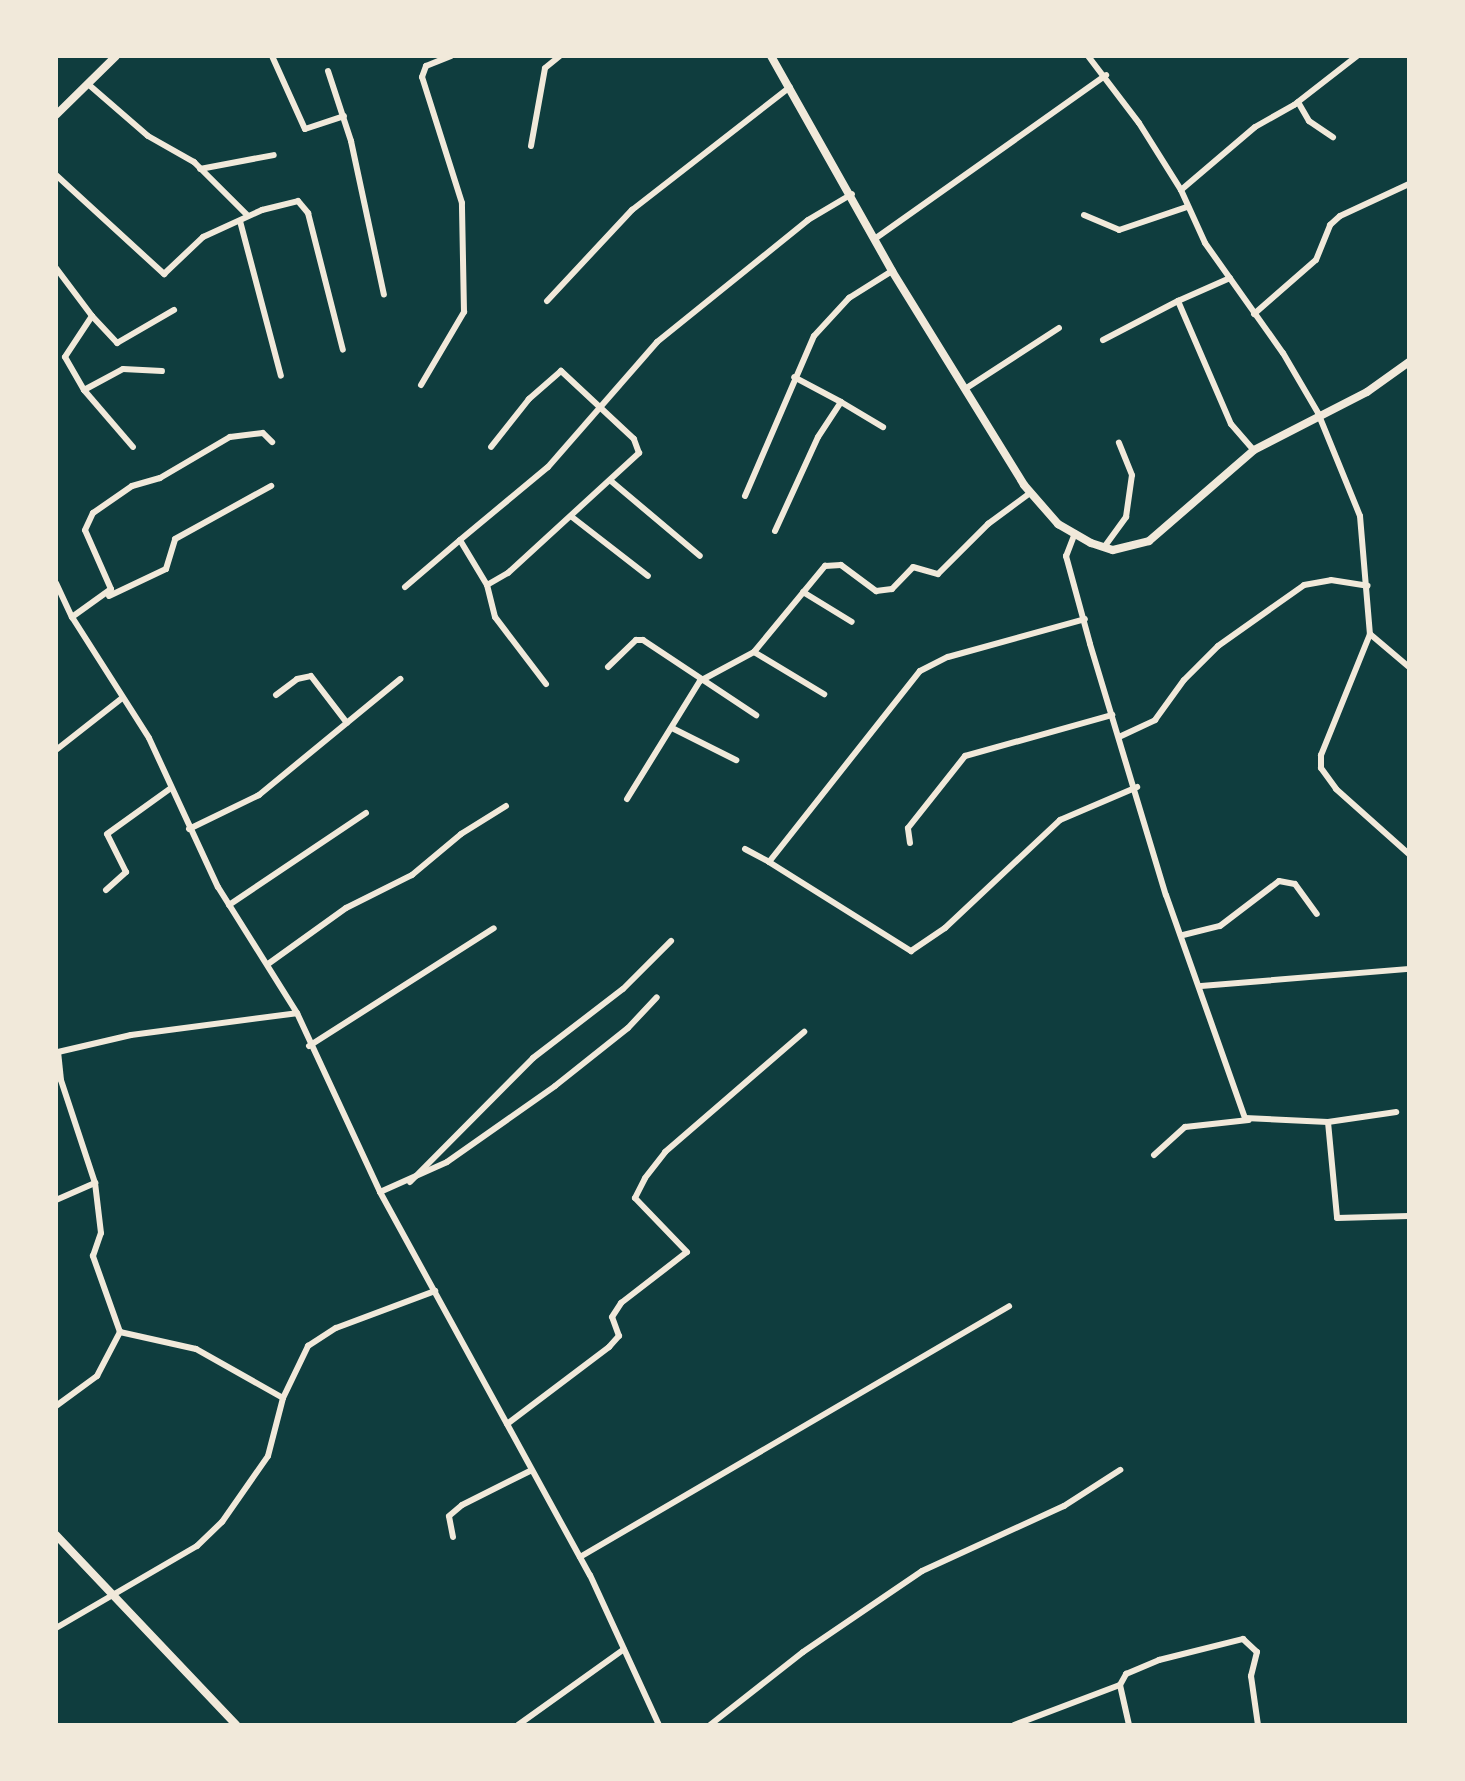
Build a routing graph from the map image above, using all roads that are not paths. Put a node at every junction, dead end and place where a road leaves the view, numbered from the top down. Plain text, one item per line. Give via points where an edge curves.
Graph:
1 (116, 56) edge
2 (272, 56) edge
3 (451, 56) edge
4 (560, 56) edge
5 (771, 56) edge
6 (1088, 56) edge
7 (1357, 56) edge
8 (328, 71) dead end
9 (1106, 75) junction
10 (88, 84) junction
11 (790, 87) junction
12 (1298, 102) junction
13 (56, 115) edge
14 (344, 116) junction
15 (1333, 137) dead end
16 (531, 146) dead end
17 (274, 155) dead end
18 (200, 169) junction
19 (56, 175) edge
20 (1409, 184) edge
21 (1181, 190) junction
22 (852, 194) junction
23 (1187, 207) junction
24 (1084, 215) dead end
25 (248, 216) junction
26 (240, 221) junction
27 (876, 238) junction
28 (56, 268) edge
29 (892, 271) junction
30 (1230, 278) junction
31 (384, 295) dead end
32 (547, 301) dead end
33 (1178, 301) junction
34 (174, 310) dead end
35 (1254, 314) junction
36 (92, 316) junction
37 (1059, 328) dead end
38 (1103, 340) dead end
39 (343, 350) dead end
40 (1409, 362) edge
41 (162, 371) dead end
42 (281, 376) dead end
43 (794, 377) junction
44 (421, 385) dead end
45 (965, 389) junction
46 (84, 390) junction
47 (841, 402) junction
48 (600, 410) junction
49 (1318, 413) junction
50 (883, 427) dead end
51 (272, 442) dead end
52 (1119, 442) dead end
53 (133, 447) dead end
54 (491, 447) dead end
55 (1254, 450) junction
56 (611, 481) junction
57 (271, 486) dead end
58 (1030, 493) junction
59 (745, 496) dead end
60 (572, 517) junction
61 (775, 531) dead end
62 (1075, 533) junction
63 (460, 540) junction
64 (1105, 546) junction
65 (700, 556) dead end
66 (648, 576) dead end
67 (56, 583) edge
68 (487, 585) junction
69 (1368, 586) junction
70 (405, 587) dead end
71 (803, 592) junction
72 (105, 597) junction
73 (72, 617) junction
74 (1085, 619) junction
75 (852, 622) dead end
76 (1370, 634) junction
77 (754, 652) junction
78 (608, 667) dead end
79 (1409, 667) edge
80 (400, 679) dead end
81 (700, 681) junction
82 (546, 684) dead end
83 (824, 694) dead end
84 (276, 695) dead end
85 (122, 698) junction
86 (756, 715) dead end
87 (1112, 715) junction
88 (347, 723) junction
89 (672, 728) junction
90 (1119, 737) junction
91 (56, 750) edge
92 (736, 760) dead end
93 (1137, 787) junction
94 (171, 788) junction
95 (627, 799) dead end
96 (506, 806) dead end
97 (366, 813) dead end
98 (189, 829) junction
99 (910, 843) dead end
100 (745, 849) dead end
101 (1409, 854) edge
102 (769, 862) junction
103 (106, 890) dead end
104 (229, 905) junction
105 (1317, 914) dead end
106 (494, 928) dead end
107 (1183, 935) junction
108 (671, 941) dead end
109 (268, 964) junction
110 (1409, 969) edge
111 (1201, 986) junction
112 (657, 997) dead end
113 (297, 1013) junction
114 (804, 1032) dead end
115 (309, 1046) junction
116 (1396, 1112) dead end
117 (1249, 1120) junction
118 (1328, 1122) junction
119 (1154, 1155) dead end
120 (410, 1182) junction
121 (95, 1183) junction
122 (380, 1192) junction
123 (56, 1200) edge
124 (1409, 1216) edge
125 (435, 1291) junction
126 (1009, 1306) dead end
127 (120, 1332) junction
128 (283, 1398) junction
129 (56, 1406) edge
130 (507, 1424) junction
131 (1120, 1470) dead end
132 (530, 1471) junction
133 (56, 1535) edge
134 (453, 1537) dead end
135 (580, 1557) junction
136 (109, 1593) junction
137 (56, 1628) edge
138 (624, 1649) junction
139 (1120, 1685) junction
140 (236, 1725) edge
141 (518, 1725) edge
142 (659, 1725) edge
143 (710, 1725) edge
144 (1014, 1725) edge
145 (1129, 1725) edge
146 (1258, 1725) edge

1 - 10 street
2 - 14 street via 305,129
3 - 44 street via 426,66 422,77 462,203 464,312
4 - 16 street via 545,68
5 - 11 street
6 - 9 street
7 - 12 street
8 - 14 street
9 - 21 street
9 - 27 street
10 - 13 street
10 - 18 street via 138,128
11 - 22 street
11 - 32 street via 632,210
12 - 15 street via 1309,121
12 - 21 street via 1255,127
14 - 31 street
17 - 18 street
18 - 25 street
19 - 26 street via 164,274 203,237
20 - 35 street via 1340,216 1330,225 1316,260
21 - 23 street
22 - 27 street
22 - 48 street via 808,220 678,324
23 - 24 street via 1119,230
23 - 30 street
25 - 26 street
25 - 39 street via 298,201 306,209
26 - 42 street
27 - 29 street
28 - 36 street
29 - 43 street via 824,322
29 - 45 street
30 - 33 street
30 - 35 street
33 - 38 street
33 - 55 street via 1231,424
34 - 36 street via 117,343
35 - 49 street
36 - 46 street via 65,353
37 - 45 street
40 - 49 street via 1367,392
41 - 46 street via 123,369
43 - 47 street
43 - 59 street
45 - 58 street
46 - 53 street
47 - 50 street
47 - 61 street via 818,437
48 - 54 street via 561,371 529,399
48 - 56 street via 638,447 637,458
48 - 63 street via 548,467
49 - 55 street
49 - 69 street via 1360,516
51 - 72 street via 263,433 230,437 160,478 132,486 93,513 85,530 111,589
52 - 64 street via 1132,475 1126,517
55 - 64 street via 1165,530 1134,545 1113,550
56 - 60 street
56 - 65 street via 643,514
57 - 72 street via 175,539 166,569
58 - 62 street via 1058,524
58 - 71 street via 988,524 938,574 913,567 892,589 876,591 841,565 825,566
60 - 66 street
60 - 68 street
62 - 64 street
62 - 74 street via 1066,556
63 - 68 street
63 - 70 street
67 - 73 street
68 - 82 street via 495,617
69 - 76 street
69 - 90 street via 1331,580 1304,585 1218,646 1155,720
71 - 75 street
71 - 77 street
72 - 73 street
73 - 85 street
74 - 87 street
74 - 102 street via 948,657 920,671
76 - 79 street
76 - 101 street via 1321,755 1321,768 1336,789
77 - 81 street
77 - 83 street
78 - 81 street via 639,639
80 - 88 street
81 - 86 street
81 - 89 street
84 - 88 street via 297,679 311,676
85 - 91 street
85 - 94 street via 149,738
87 - 90 street
87 - 99 street via 965,756 908,828
88 - 98 street via 259,795
89 - 92 street
89 - 95 street
90 - 93 street
93 - 102 street via 1105,796 1060,820 945,928 911,951
93 - 107 street
94 - 98 street
94 - 103 street via 107,834 126,872
96 - 109 street via 461,834 412,875 346,908
97 - 104 street
98 - 104 street
100 - 102 street
104 - 109 street
105 - 107 street via 1295,884 1279,881 1220,926
106 - 115 street
107 - 111 street
108 - 120 street via 623,989 533,1058
109 - 113 street
110 - 111 street
111 - 117 street via 1234,1095
112 - 120 street via 628,1028 555,1086
113 - 115 street
113 - 121 street via 131,1035 58,1052 61,1080
114 - 130 street via 665,1152 645,1178 635,1198 687,1252 621,1303 612,1317 619,1336 609,1347
115 - 122 street
116 - 118 street
117 - 118 street
117 - 119 street via 1185,1127
118 - 124 street via 1337,1218
120 - 122 street
121 - 123 street
121 - 127 street via 101,1233 93,1256
122 - 125 street
125 - 128 street via 336,1328 308,1346
125 - 130 street
126 - 135 street
127 - 128 street via 196,1349
127 - 129 street via 97,1376
128 - 136 street via 268,1456 222,1522 157,1571
130 - 132 street
131 - 143 street via 1064,1506 922,1571 803,1652
132 - 134 street via 449,1516
132 - 135 street
133 - 136 street
135 - 138 street
136 - 137 street
136 - 140 street
138 - 141 street
138 - 142 street
139 - 144 street
139 - 145 street
139 - 146 street via 1126,1674 1159,1660 1243,1639 1257,1652 1251,1676

